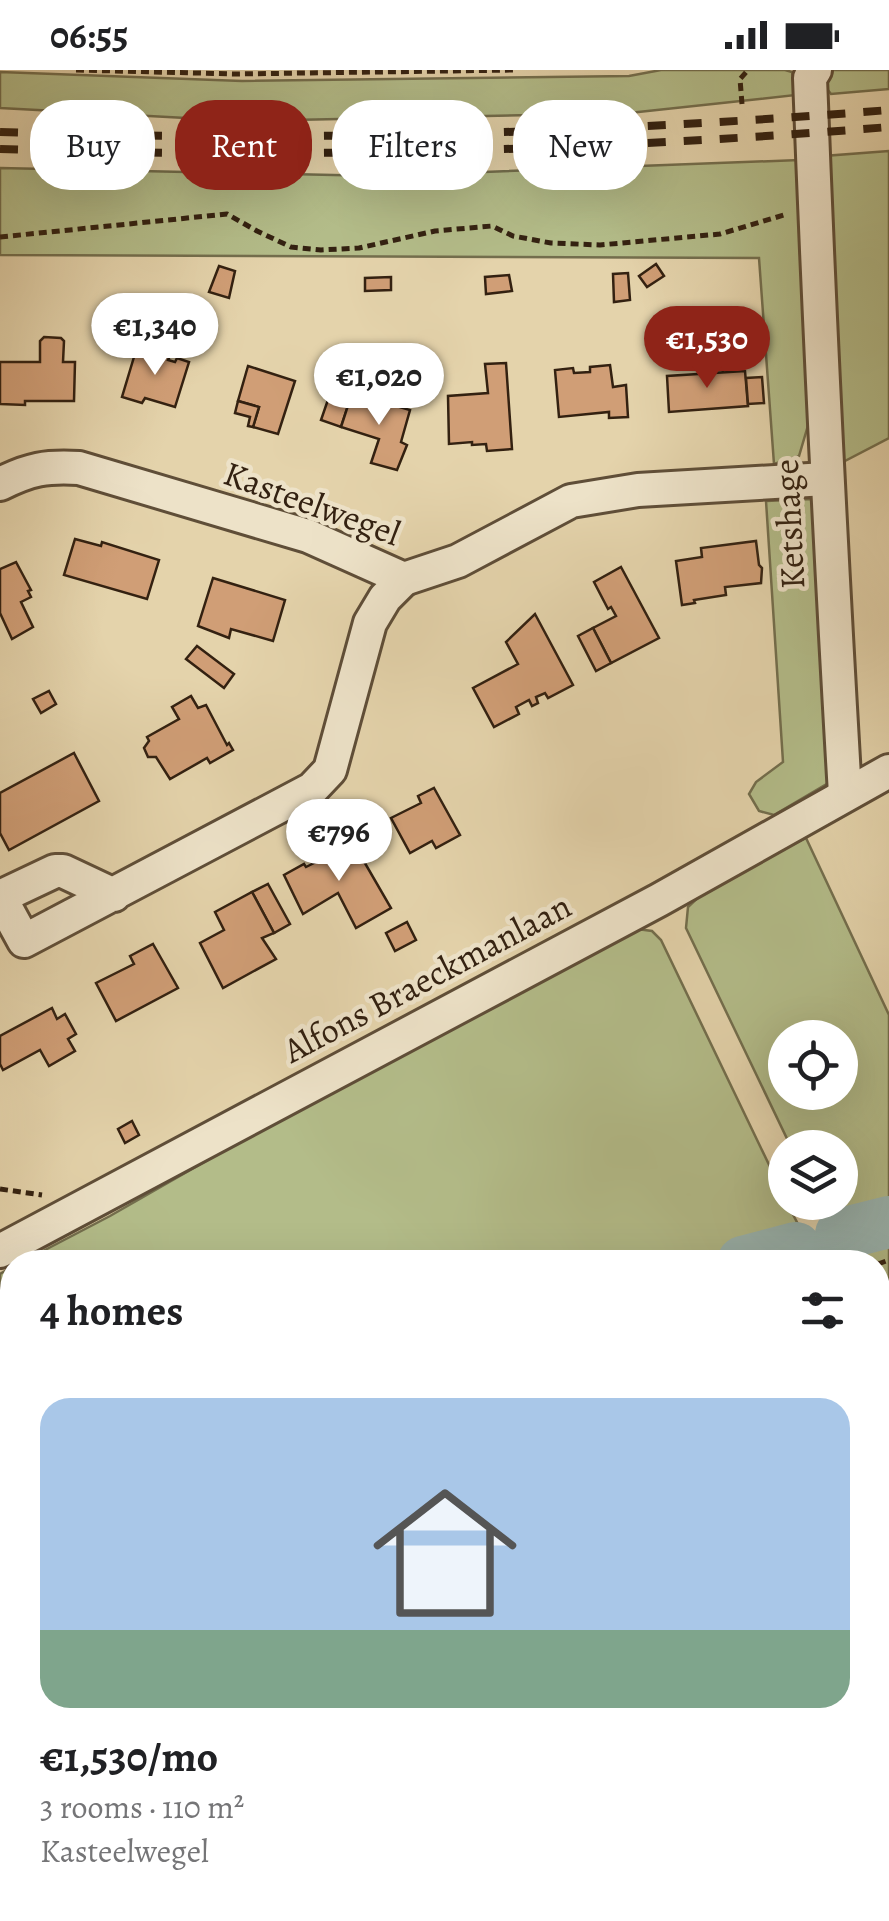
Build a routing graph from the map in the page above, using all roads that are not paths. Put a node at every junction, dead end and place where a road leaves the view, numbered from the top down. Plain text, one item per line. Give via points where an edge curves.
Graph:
1 (815, 70) edge
2 (826, 478) junction
3 (0, 484) edge
4 (404, 579) junction
5 (889, 771) edge
6 (845, 794) junction
7 (114, 896) dead end
8 (2, 1250) edge

1 - 2 street, Ketshage via 810,78
2 - 4 street, Kasteelwegel via 638,490 571,502 458,561
2 - 6 street, Ketshage
3 - 4 street, Kasteelwegel via 51,466 79,468 308,536
4 - 7 street via 370,623 330,770 312,789
5 - 6 street, Alfons Braeckmanlaan
6 - 8 street, Alfons Braeckmanlaan

